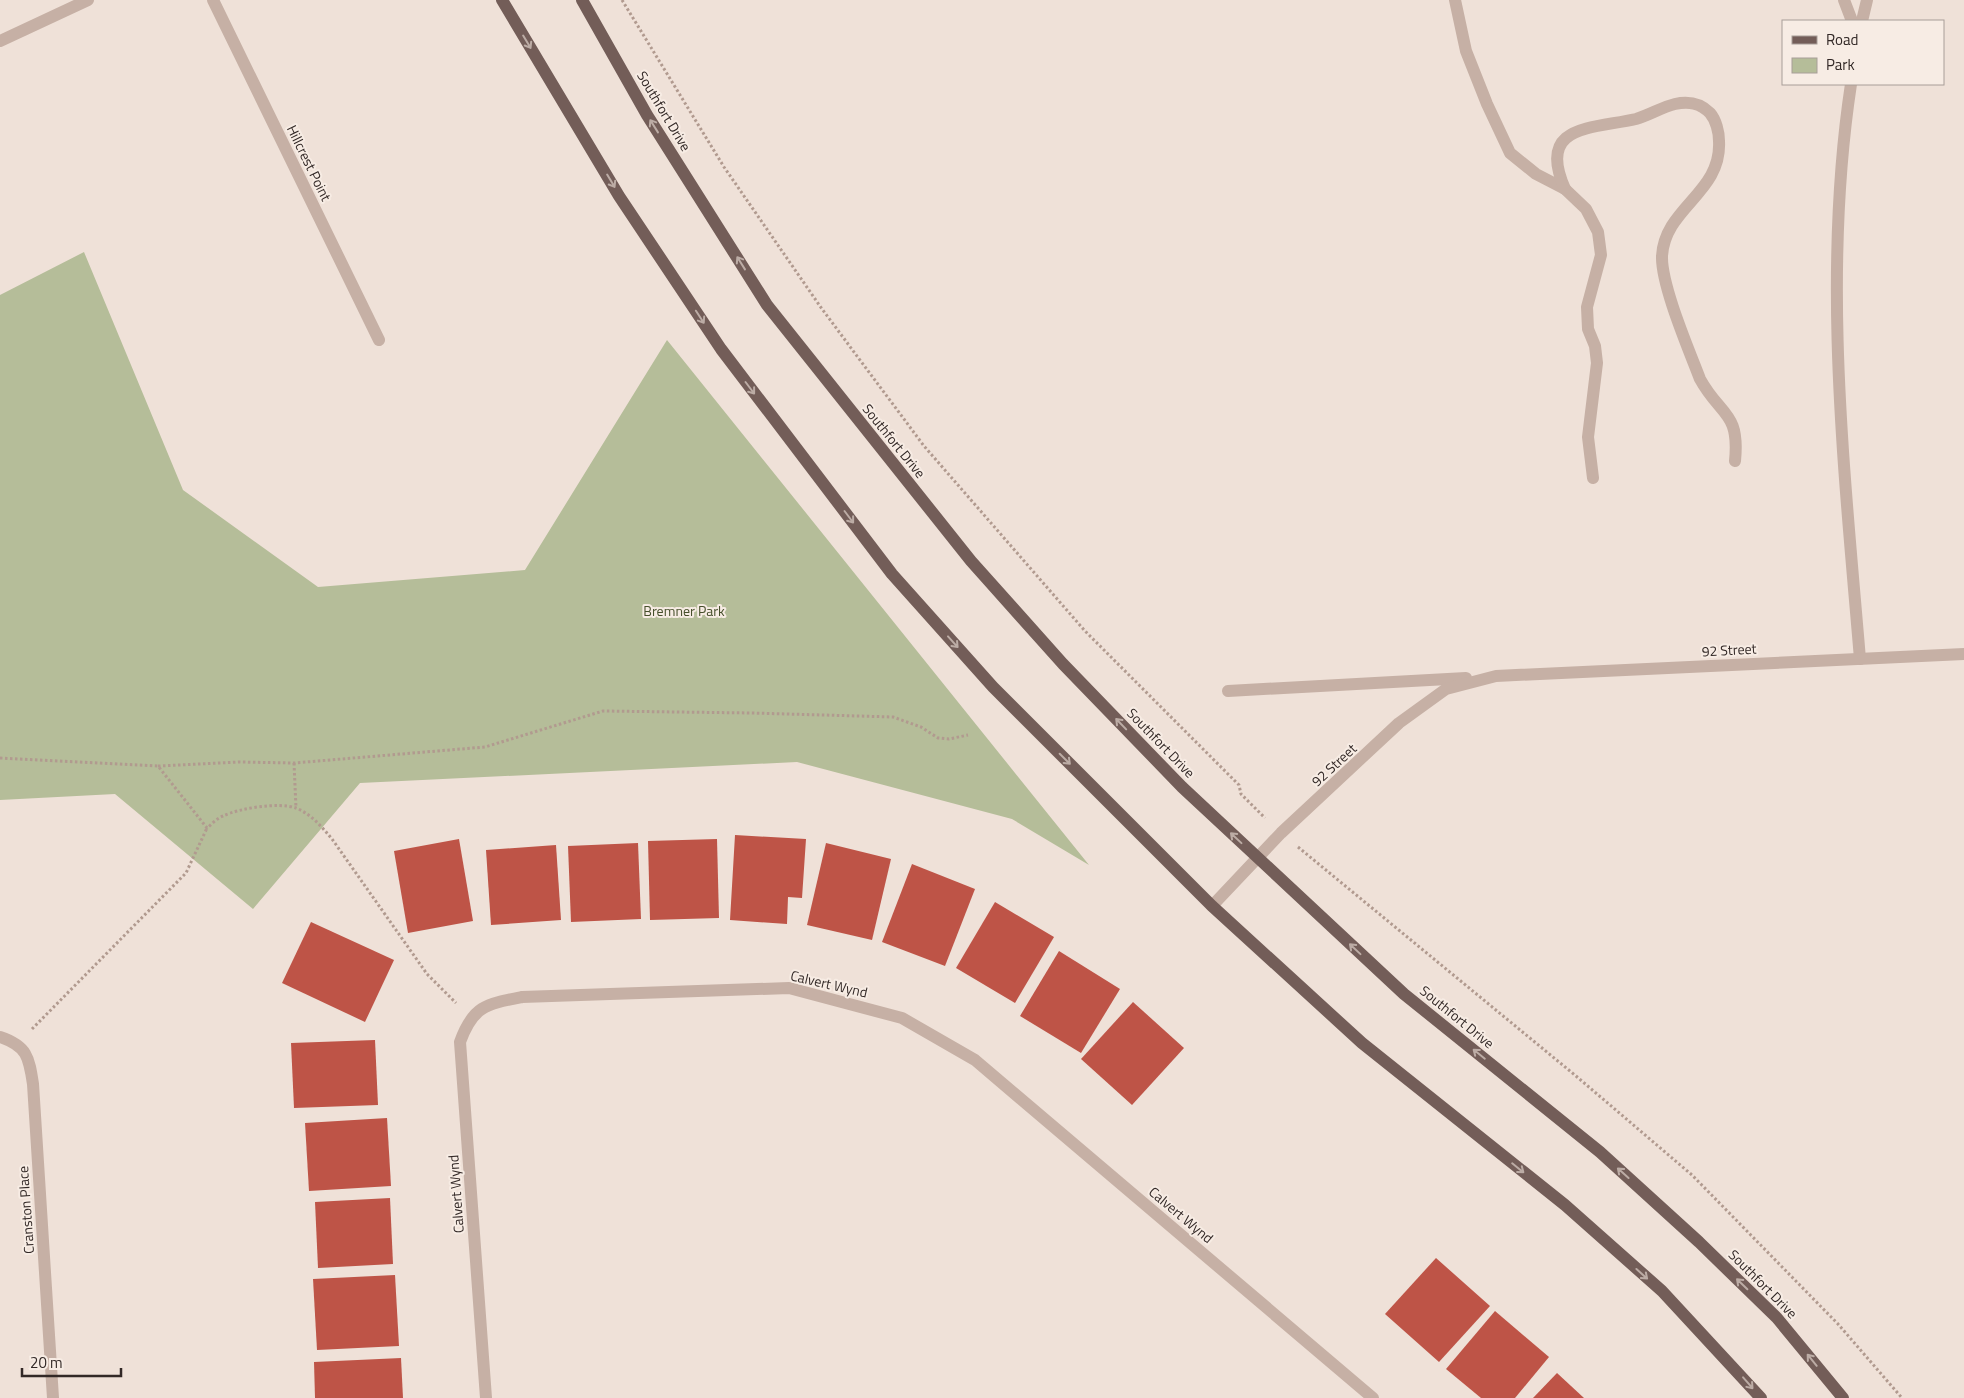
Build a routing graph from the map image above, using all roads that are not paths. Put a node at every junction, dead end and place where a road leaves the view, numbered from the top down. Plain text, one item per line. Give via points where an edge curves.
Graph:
1 (88, 0) edge
2 (213, 0) edge
3 (502, 0) edge
4 (582, 0) edge
5 (1455, 0) edge
6 (1844, 0) edge
7 (1867, 0) edge
8 (1852, 20) edge
9 (1862, 20) edge
10 (0, 41) edge
11 (1851, 85) edge
12 (1566, 189) junction
13 (379, 340) dead end
14 (1735, 461) dead end
15 (1593, 478) dead end
16 (1964, 654) edge
17 (1860, 659) junction
18 (1496, 676) junction
19 (1228, 691) dead end
20 (1257, 858) junction
21 (1212, 906) junction
22 (0, 1037) edge
23 (53, 1398) edge
24 (486, 1398) edge
25 (1373, 1398) edge
26 (1761, 1398) edge
27 (1843, 1398) edge

1 - 10 street
2 - 13 street, Hillcrest Point
3 -> 21 main road via 619,196 721,349 892,574 993,687
20 -> 4 main road, Southfort Drive via 1182,787 1050,650 971,560 767,305 647,115
5 - 12 street via 1466,51 1510,153 1536,174
6 - 8 street
7 - 9 street
11 - 17 street via 1836,272 1838,395
12 - 14 street via 1558,172 1558,148 1566,138 1585,128 1635,119 1688,102 1703,106 1712,116 1719,133 1717,165 1710,180 1670,228 1662,258 1667,286 1700,380 1734,426 1737,443
12 - 15 street via 1586,209 1598,232 1601,255 1587,307 1588,329 1597,363 1588,437
16 - 17 street, 92 Street
17 - 18 street, 92 Street
18 - 19 street, 92 Street
18 - 20 street, 92 Street via 1446,689 1399,723
20 - 21 street, 92 Street
27 -> 20 main road, Southfort Drive via 1777,1318 1699,1242 1600,1152 1404,994
21 -> 26 main road via 1362,1043 1565,1205 1662,1292
22 - 23 street, Cranston Place via 18,1043 29,1059 33,1084
24 - 25 street, Calvert Wynd via 460,1042 470,1017 484,1008 522,997 789,988 902,1018 975,1060

